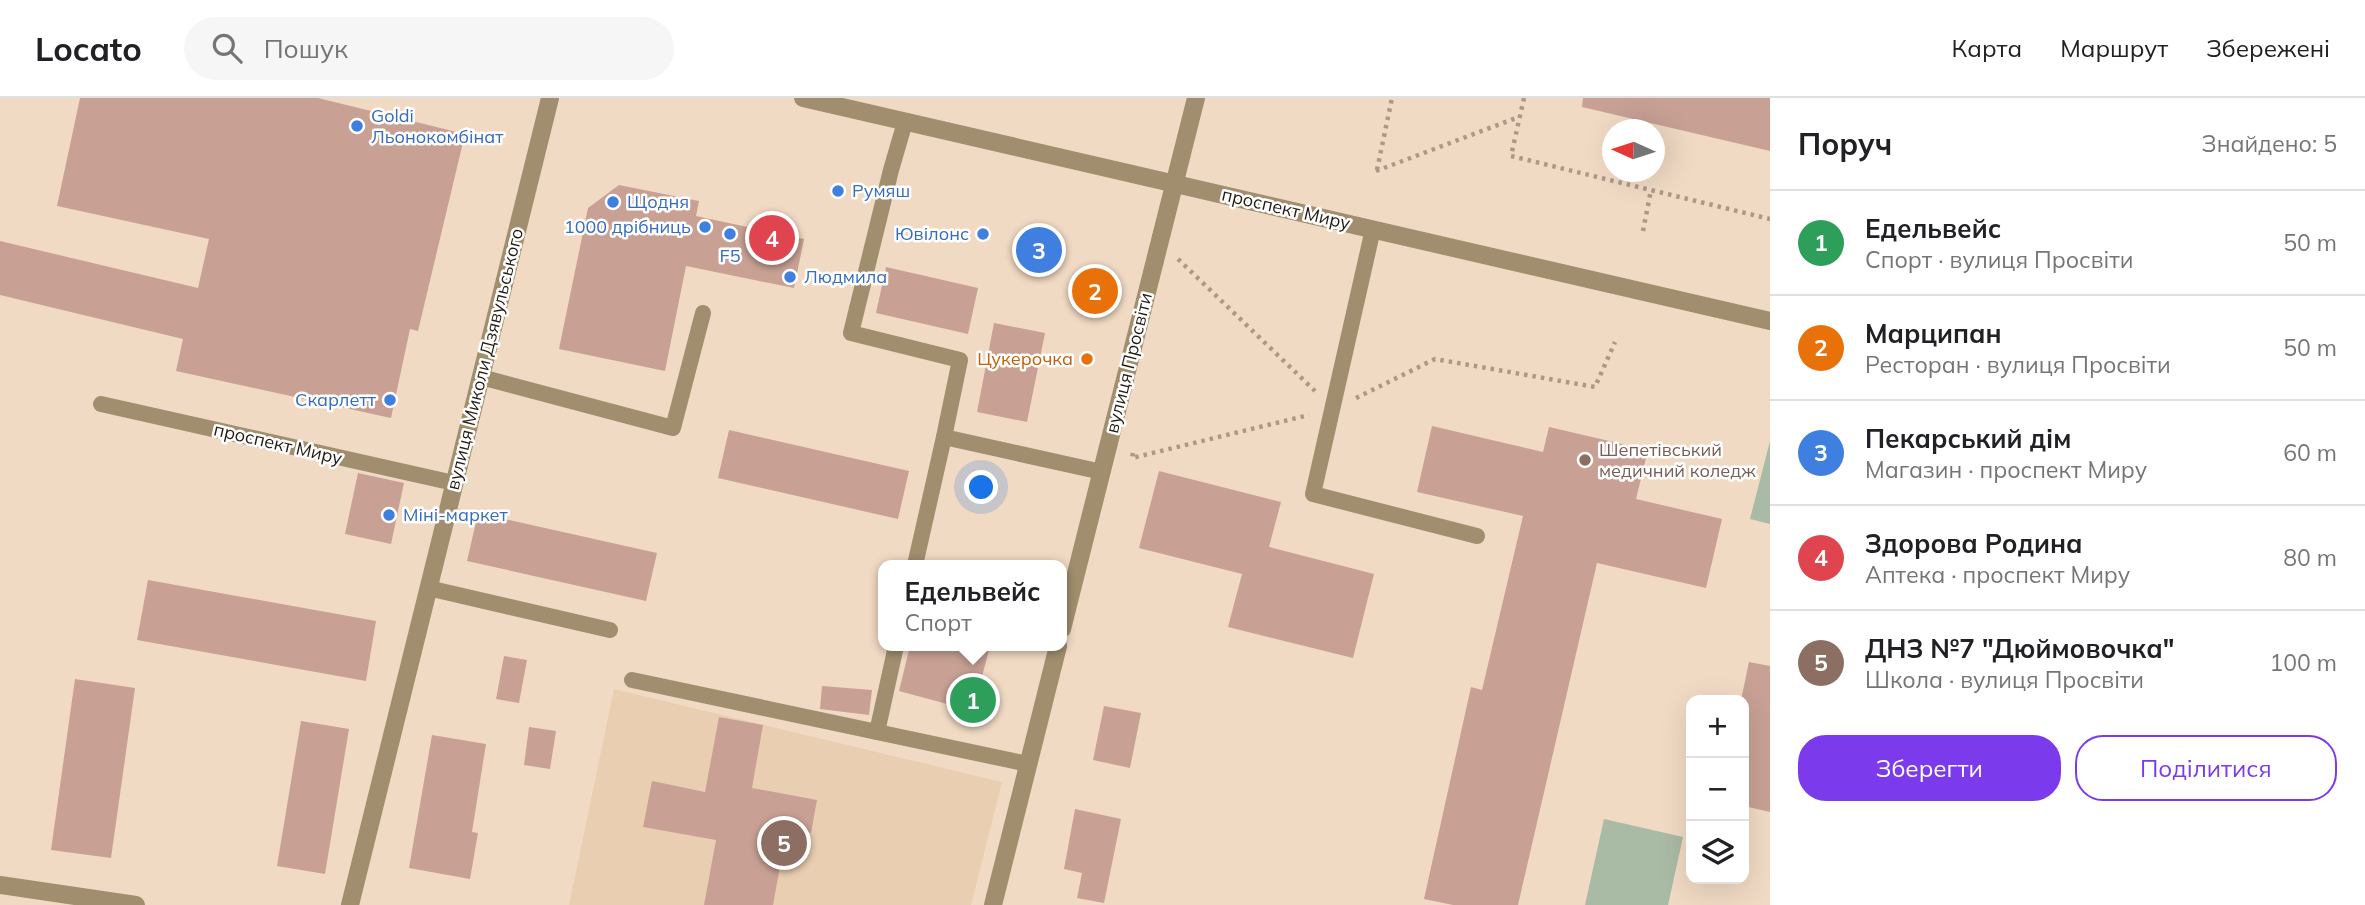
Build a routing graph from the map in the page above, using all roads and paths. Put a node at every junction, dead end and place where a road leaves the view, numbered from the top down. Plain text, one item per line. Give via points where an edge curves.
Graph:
1 (550, 98) edge
2 (803, 98) edge
3 (1196, 98) edge
4 (1392, 98) edge
5 (1524, 98) edge
6 (1519, 117) junction
7 (905, 122) junction
8 (1174, 183) junction
9 (1650, 190) junction
10 (1770, 219) edge
11 (1373, 229) junction
12 (1643, 231) dead end
13 (1177, 258) dead end
14 (703, 313) dead end
15 (1770, 321) edge
16 (1615, 342) dead end
17 (481, 377) junction
18 (101, 404) dead end
19 (1333, 409) junction
20 (944, 436) junction
21 (1132, 458) dead end
22 (1102, 472) junction
23 (454, 484) junction
24 (1477, 536) dead end
25 (916, 560) edge
26 (428, 588) junction
27 (1067, 609) edge
28 (610, 629) dead end
29 (895, 651) edge
30 (1057, 651) edge
31 (632, 680) dead end
32 (877, 732) junction
33 (1028, 764) junction
34 (0, 885) edge
35 (136, 905) edge
36 (350, 905) edge
37 (993, 905) edge

1 - 17 street, вулиця Миколи Дзявульського
2 - 7 street, проспект Миру
3 - 8 street, вулиця Просвіти
4 - 6 path via 1376,171
5 - 6 path
6 - 9 path via 1511,156
7 - 8 street, проспект Миру
7 - 20 lane via 851,333 960,360
8 - 11 street, проспект Миру
8 - 22 street, вулиця Просвіти
9 - 10 path
9 - 12 path
11 - 15 street, проспект Миру
11 - 19 lane
13 - 19 path
14 - 17 lane via 673,428
16 - 19 path via 1595,387 1435,359
17 - 23 street, вулиця Миколи Дзявульського
18 - 23 lane, проспект Миру
19 - 21 path
19 - 24 lane via 1313,494
20 - 22 lane
20 - 25 lane
22 - 27 street, вулиця Просвіти
23 - 26 street, вулиця Миколи Дзявульського
26 - 28 lane
26 - 36 street, вулиця Миколи Дзявульського
29 - 32 lane
30 - 33 street
31 - 32 lane
32 - 33 lane
33 - 37 street
34 - 35 street

